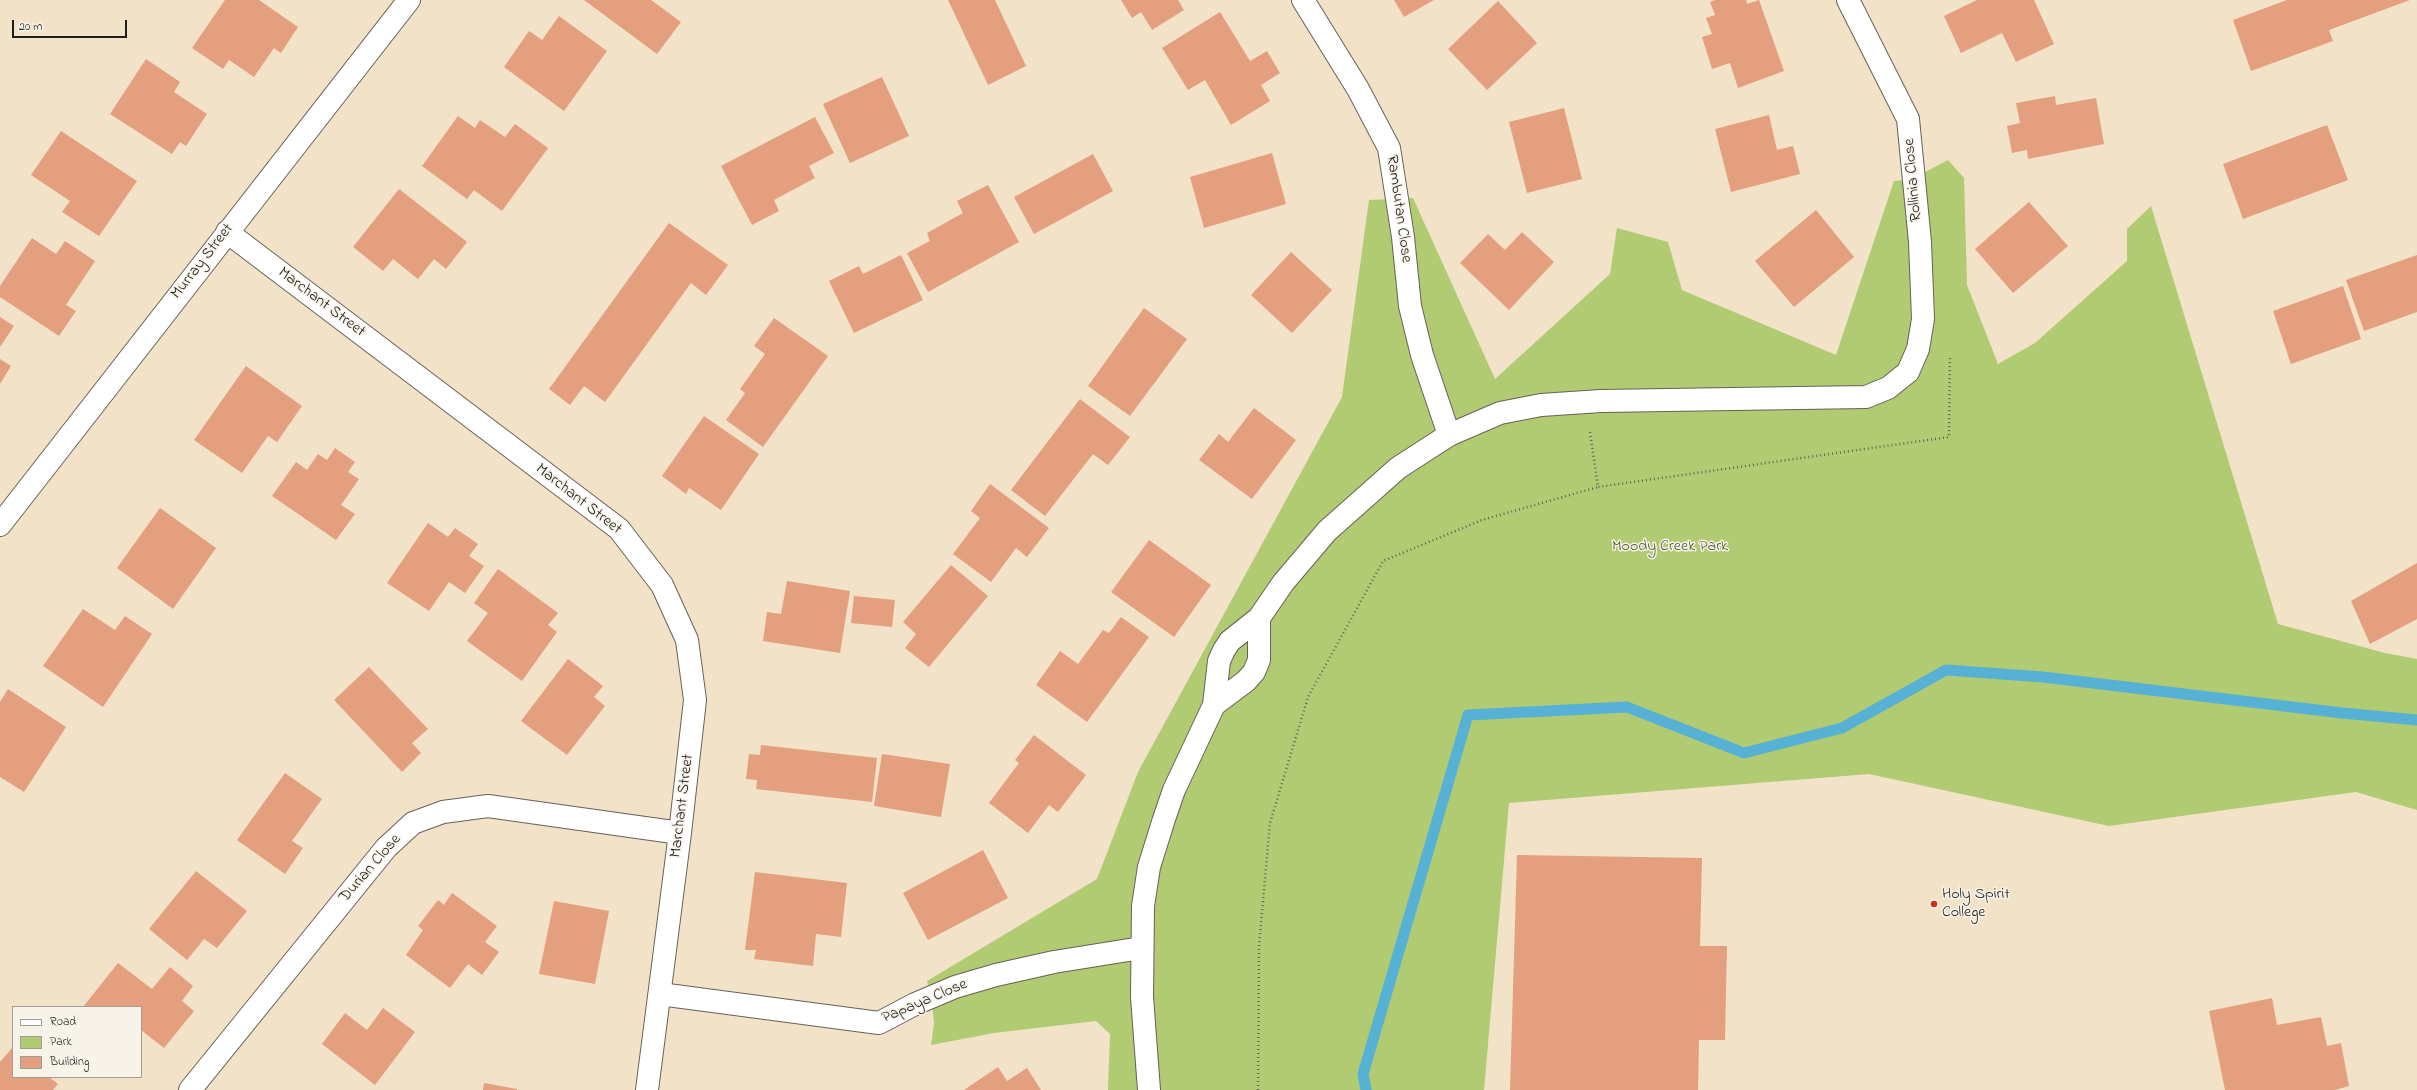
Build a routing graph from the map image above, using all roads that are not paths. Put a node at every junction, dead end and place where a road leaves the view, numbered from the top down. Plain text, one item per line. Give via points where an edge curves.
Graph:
1 (408, 0) edge
2 (1303, 0) edge
3 (1848, 0) edge
4 (227, 232) junction
5 (1449, 435) junction
6 (0, 525) edge
7 (1259, 618) junction
8 (1214, 705) junction
9 (680, 833) junction
10 (1141, 948) junction
11 (660, 994) junction
12 (190, 1090) edge
13 (647, 1090) edge
14 (1149, 1090) edge

1 - 4 street, Murray Street
2 - 5 street, Rambutan Close via 1358,89 1389,148 1403,237 1410,306 1422,355
3 - 5 street, Rollinia Close via 1908,119 1920,242 1923,319 1918,349 1908,372 1888,388 1866,397 1541,405 1500,413
4 - 6 street, Murray Street
4 - 9 street, Marchant Street via 619,529 662,585 687,640 695,700
5 - 7 street via 1398,468 1327,531 1283,583
7 - 8 street via 1230,641 1224,650 1219,661
7 - 8 street via 1259,660 1254,672
8 - 10 street via 1174,790 1150,867 1143,906
9 - 11 street, Marchant Street
9 - 12 street, Durian Close via 488,806 443,812 413,824 386,848
10 - 11 street, Papaya Close via 996,975 955,987 879,1023
10 - 14 street
11 - 13 street, Marchant Street

